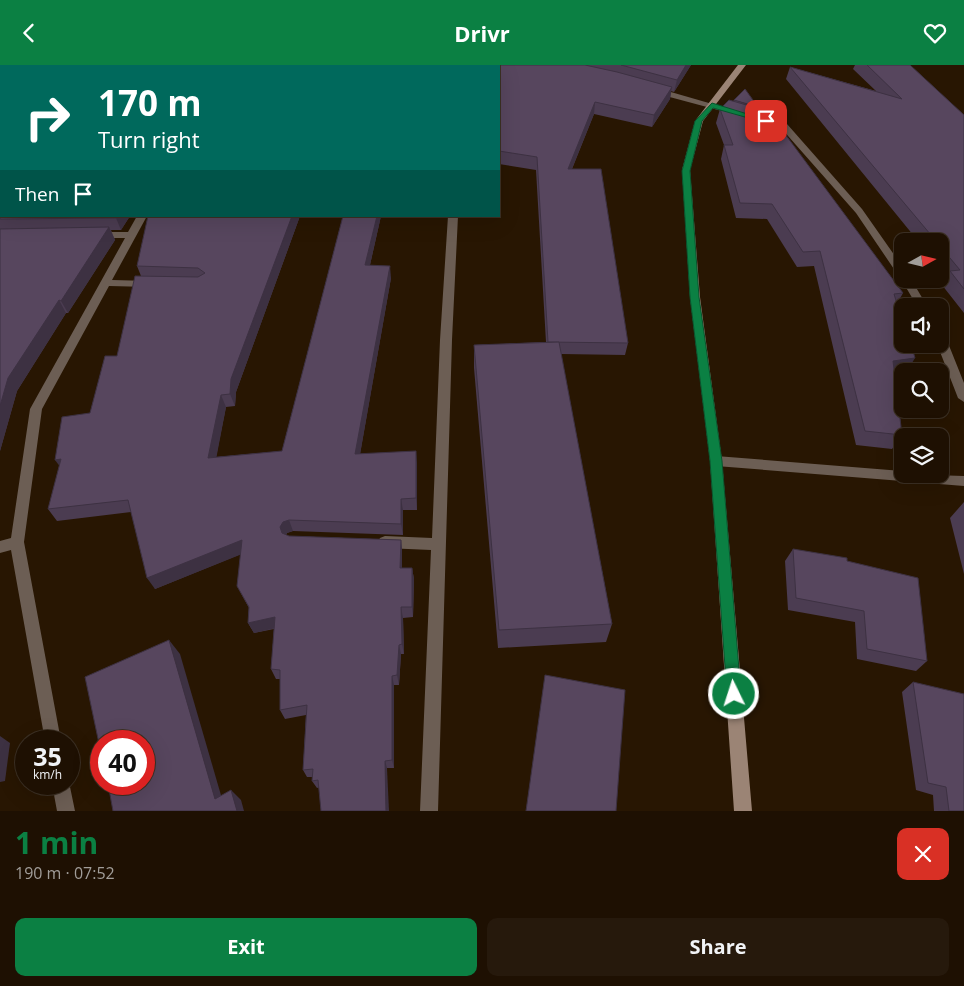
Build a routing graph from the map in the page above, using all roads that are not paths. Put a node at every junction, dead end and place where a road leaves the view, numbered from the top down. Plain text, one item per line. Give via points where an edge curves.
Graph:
1 (742, 65) edge
2 (644, 88) edge
3 (712, 105) junction
4 (141, 217) edge
5 (453, 217) edge
6 (84, 235) edge
7 (131, 235) junction
8 (894, 261) edge
9 (105, 283) junction
10 (164, 284) edge
11 (946, 353) edge
12 (964, 397) edge
13 (716, 461) junction
14 (964, 481) edge
15 (17, 542) junction
16 (371, 542) edge
17 (439, 544) junction
18 (0, 547) edge
19 (51, 730) edge
20 (63, 795) edge
21 (66, 811) edge
22 (430, 811) edge
23 (742, 811) edge

1 - 3 street
2 - 3 street
3 - 8 street via 784,126 859,211
3 - 13 street via 699,121 686,171 695,297
4 - 7 street
5 - 17 street
6 - 7 street
7 - 9 street
9 - 10 street
9 - 15 street via 36,409
11 - 12 street
13 - 14 street
13 - 23 street
15 - 18 street
15 - 19 street
16 - 17 street
17 - 22 street
20 - 21 street

